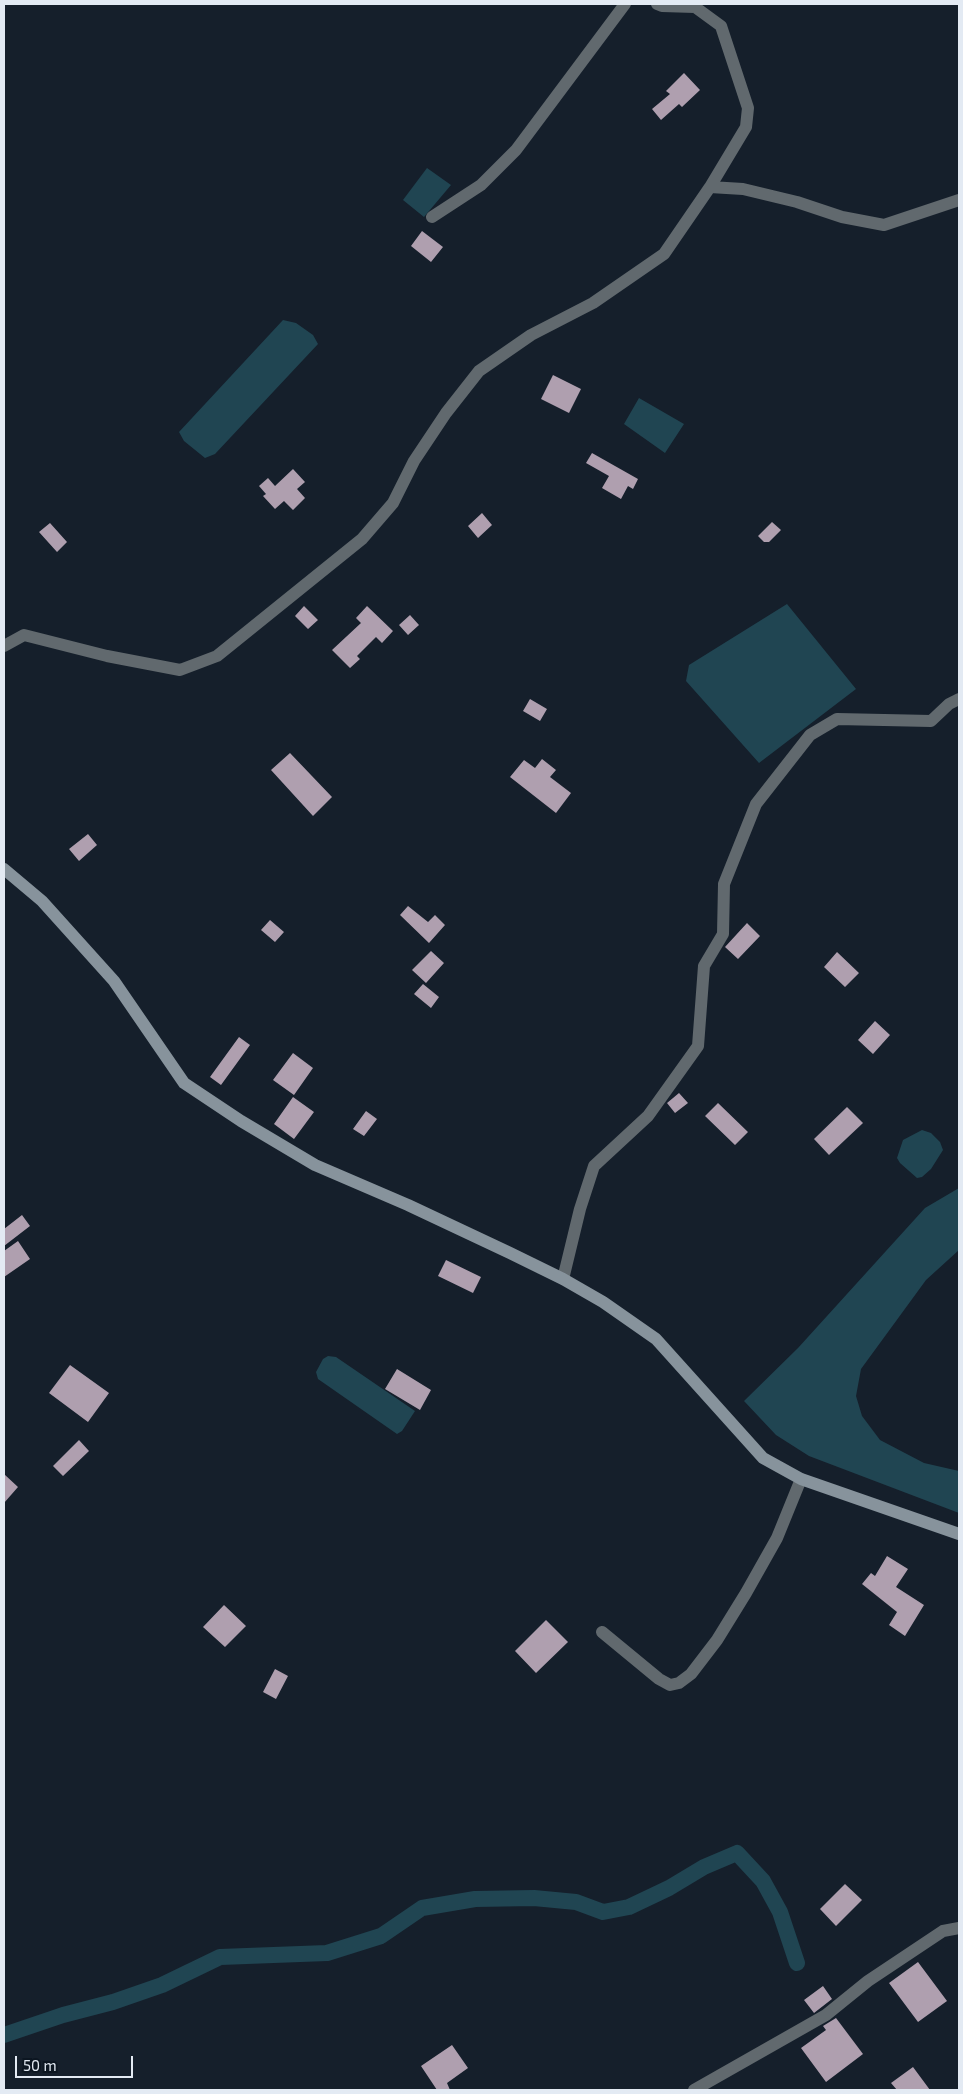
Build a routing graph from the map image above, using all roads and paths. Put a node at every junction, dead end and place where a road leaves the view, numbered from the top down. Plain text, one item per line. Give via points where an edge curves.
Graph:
1 (625, 4) edge
2 (657, 4) edge
3 (710, 187) junction
4 (959, 200) edge
5 (432, 216) dead end
6 (4, 646) edge
7 (959, 699) edge
8 (4, 870) edge
9 (563, 1279) junction
10 (800, 1479) junction
11 (959, 1534) edge
12 (602, 1632) dead end
13 (959, 1928) edge
14 (694, 2090) edge

1 - 5 street via 516,150 481,185
2 - 3 street via 695,7 720,26 748,108 746,126
3 - 4 street via 743,189 842,217 884,225
3 - 6 street via 664,254 593,303 531,335 479,371 414,462 393,503 362,539 217,656 180,670 24,635
7 - 9 street via 931,721 837,719 810,735 756,804 724,884 723,934 704,966 698,1046 648,1116 594,1166
8 - 9 street via 42,901 114,981 184,1083 315,1165
9 - 10 street via 656,1339 763,1458
10 - 11 street
10 - 12 street via 777,1538 746,1593 717,1640 680,1683 670,1685 659,1679
13 - 14 street via 943,1931 868,1981 826,2015

